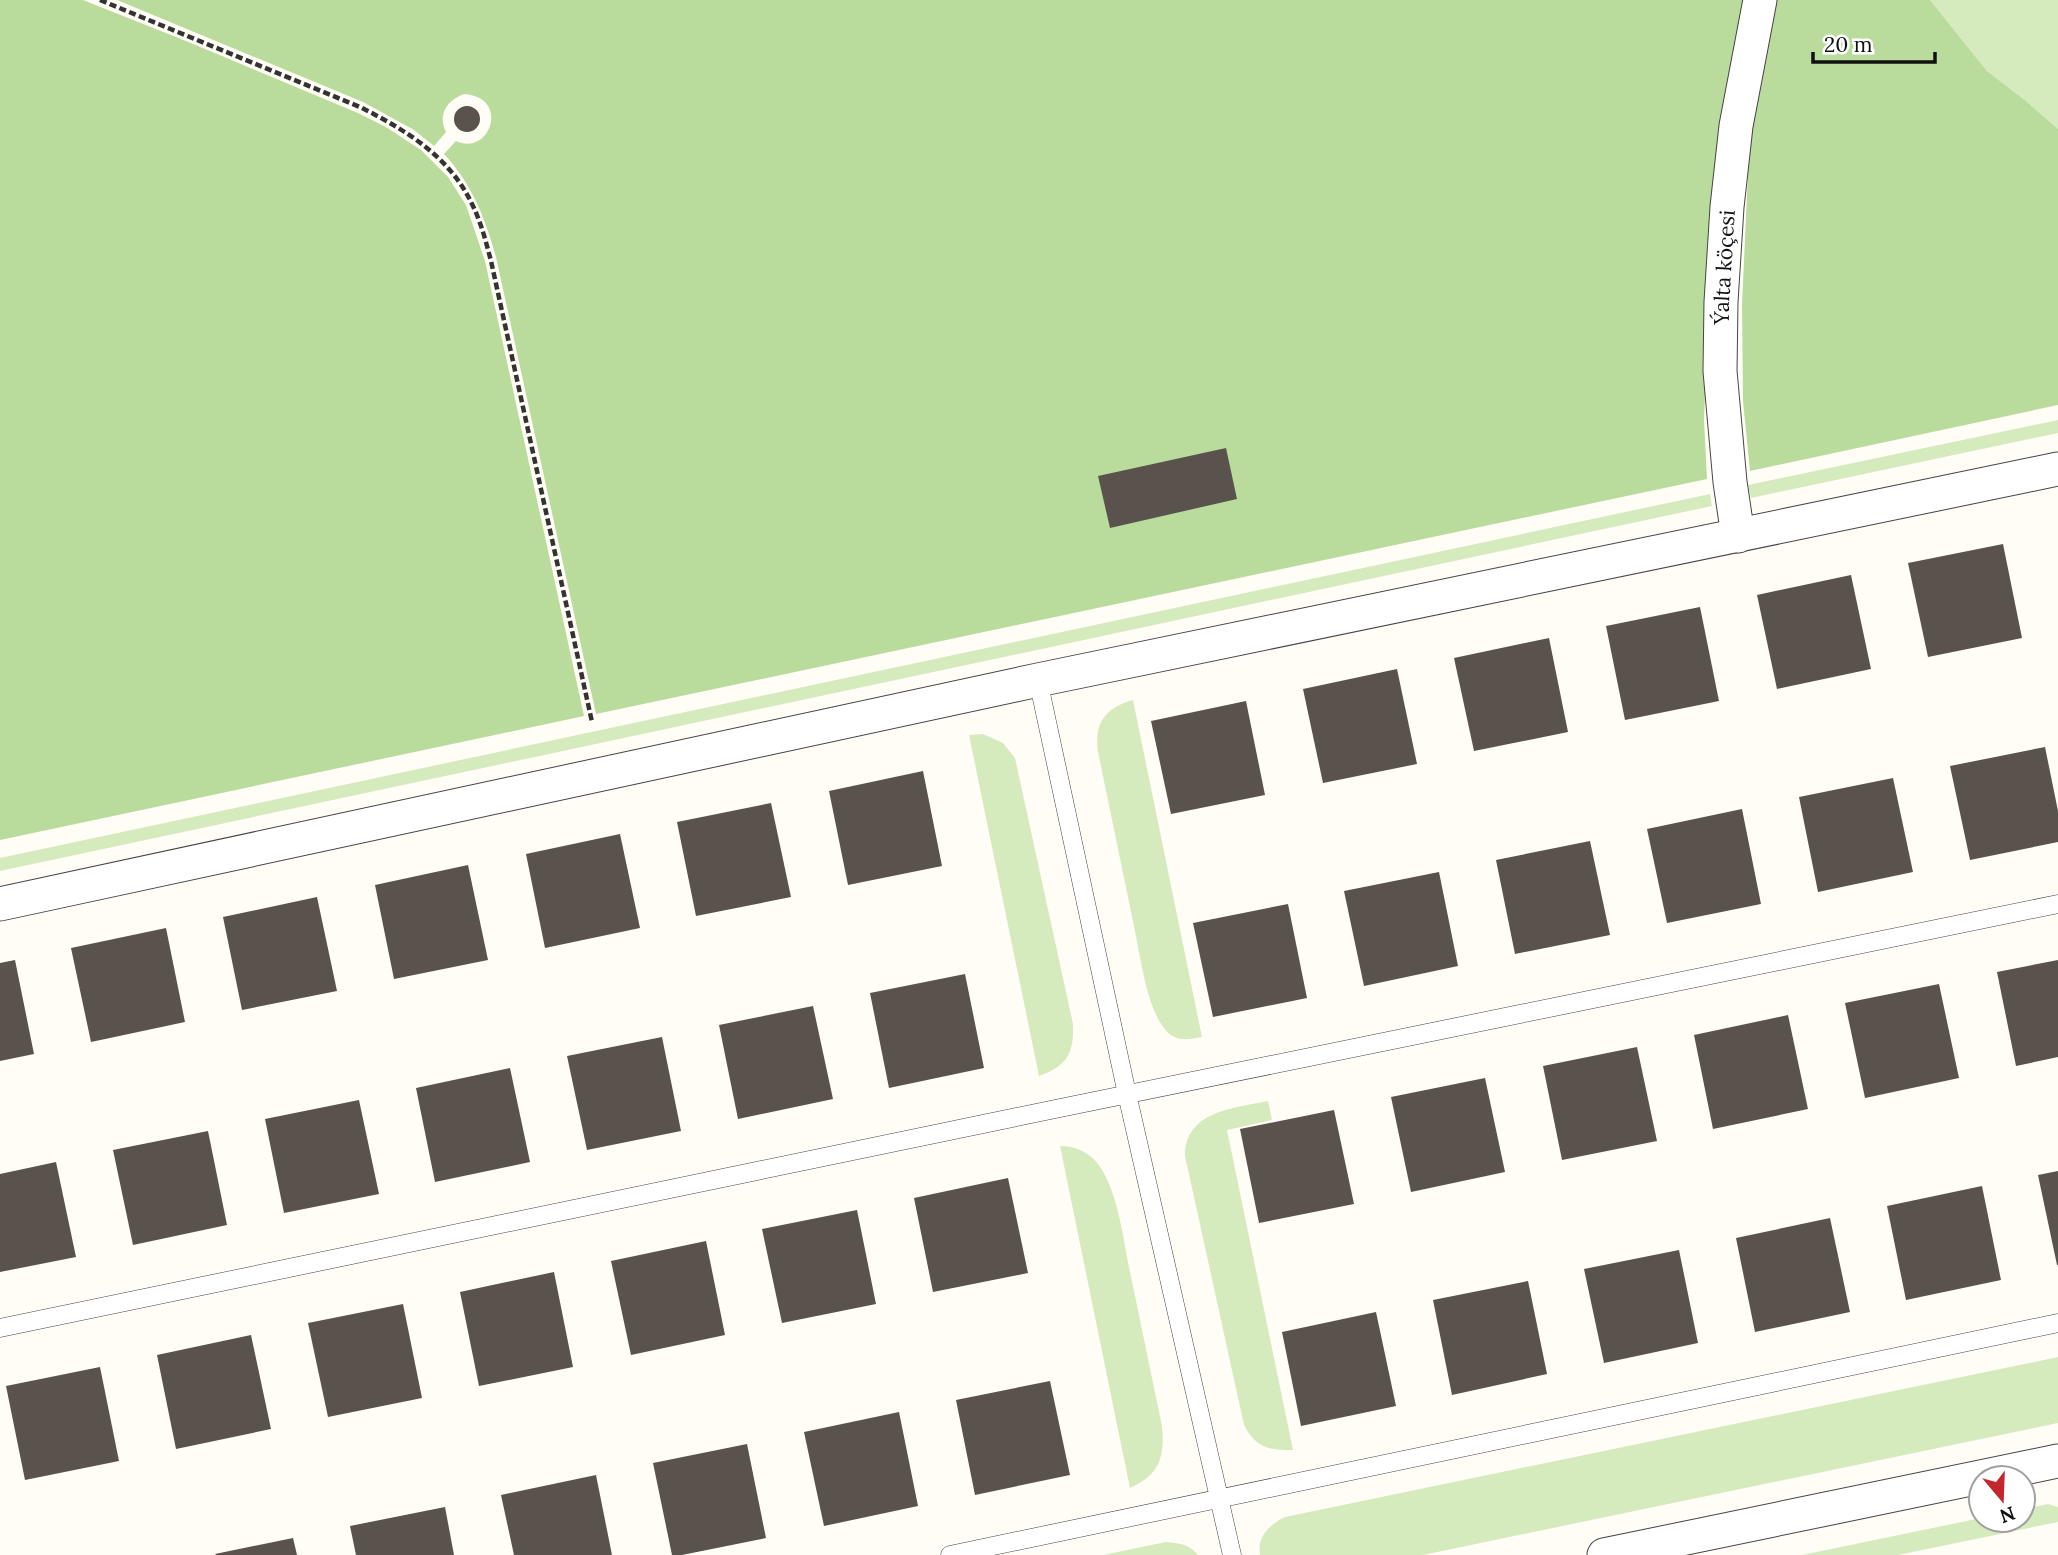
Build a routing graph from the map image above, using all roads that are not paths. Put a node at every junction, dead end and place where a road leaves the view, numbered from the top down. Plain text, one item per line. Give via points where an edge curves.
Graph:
1 (1760, 0) edge
2 (2058, 469) edge
3 (1738, 536) junction
4 (1038, 680) junction
5 (0, 904) edge
6 (2058, 904) edge
7 (1127, 1094) junction
8 (2058, 1323) edge
9 (0, 1328) edge
10 (2058, 1461) edge
11 (1220, 1498) junction
12 (950, 1555) edge
13 (1232, 1555) edge
14 (1604, 1555) edge

1 - 3 street, Ýalta köçesi via 1736,126 1721,302 1720,371
2 - 3 street
3 - 4 street
4 - 5 street
4 - 7 lane
6 - 7 lane
7 - 9 lane
7 - 11 lane
8 - 11 lane
10 - 14 street
11 - 12 lane
11 - 13 lane

